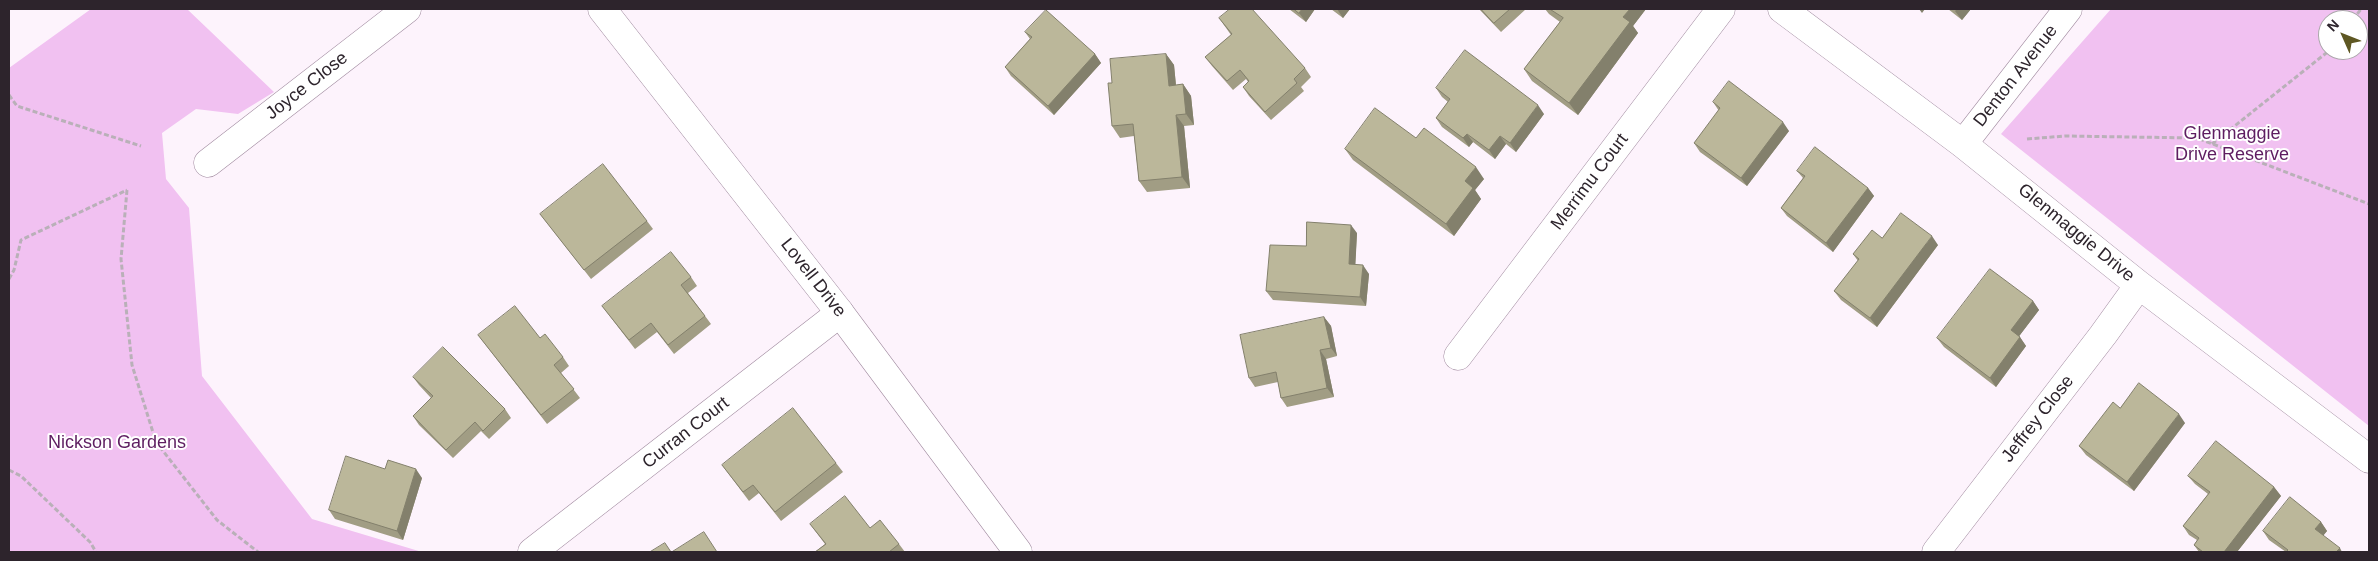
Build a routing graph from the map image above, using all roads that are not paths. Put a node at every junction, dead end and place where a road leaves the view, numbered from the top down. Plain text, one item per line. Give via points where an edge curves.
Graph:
1 (407, 9) edge
2 (602, 9) edge
3 (1721, 9) edge
4 (1782, 9) edge
5 (2068, 9) edge
6 (1964, 144) junction
7 (208, 163) dead end
8 (2139, 285) junction
9 (840, 313) junction
10 (1458, 356) dead end
11 (2369, 459) edge
12 (532, 552) edge
13 (1018, 552) edge
14 (1936, 552) edge

1 - 7 street, Joyce Close
2 - 9 street, Lovell Drive
3 - 10 street, Merrimu Court
4 - 6 street, Glenmaggie Drive
5 - 6 street, Denton Avenue
6 - 8 street, Glenmaggie Drive
8 - 11 street, Glenmaggie Drive
8 - 14 street, Jeffrey Close
9 - 12 street, Curran Court
9 - 13 street, Lovell Drive

